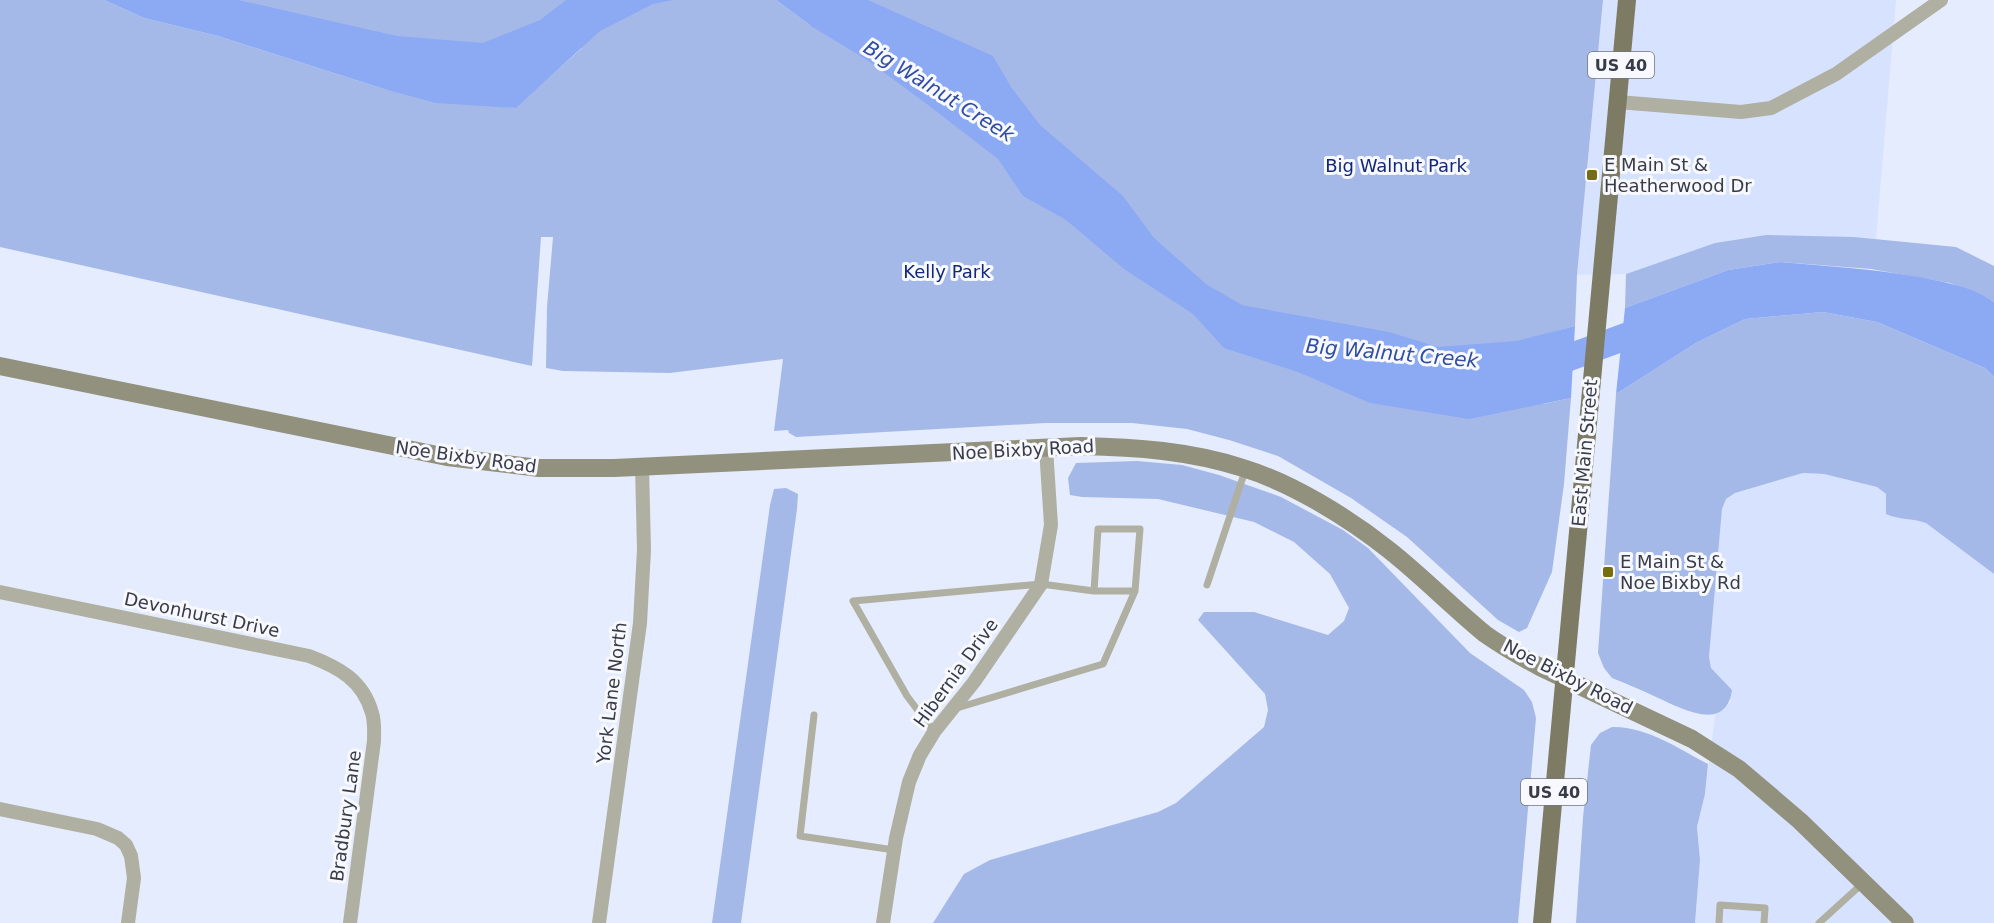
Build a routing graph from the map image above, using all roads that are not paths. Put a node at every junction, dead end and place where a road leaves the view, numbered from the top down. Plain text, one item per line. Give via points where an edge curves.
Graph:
1 (1627, 0) edge
2 (1941, 0) edge
3 (1618, 102) junction
4 (0, 366) edge
5 (1046, 448) junction
6 (642, 466) junction
7 (1246, 468) junction
8 (1041, 584) junction
9 (1207, 585) dead end
10 (1094, 591) junction
11 (1135, 591) junction
12 (0, 592) edge
13 (1564, 678) junction
14 (951, 710) junction
15 (372, 714) joint
16 (814, 715) dead end
17 (934, 732) junction
18 (0, 809) edge
19 (894, 850) junction
20 (1863, 883) junction
21 (1544, 917) edge
22 (129, 923) edge
23 (350, 923) edge
24 (599, 923) edge
25 (883, 923) edge
26 (1719, 923) edge
27 (1764, 923) edge
28 (1819, 923) edge
29 (1905, 923) edge

1 - 3 main road, East Main Street / US 40
2 - 3 street via 1836,74 1771,108 1741,112
3 - 13 main road, East Main Street / US 40
4 - 6 street, Noe Bixby Road via 447,457 539,468
5 - 6 street, Noe Bixby Road
5 - 7 street, Noe Bixby Road via 1156,450
5 - 8 street, Hibernia Drive via 1051,525
6 - 24 street, York Lane North via 644,550 640,623
7 - 9 lane
7 - 13 street, Noe Bixby Road via 1356,524 1488,635
8 - 10 lane
8 - 14 street, Hibernia Drive
8 - 17 lane via 853,601 907,696
10 - 11 lane
10 - 11 lane via 1098,529 1140,529
11 - 14 lane via 1103,664
12 - 15 street, Devonhurst Drive via 309,656 338,667 361,688
13 - 20 street, Noe Bixby Road via 1692,739 1731,764 1800,821
13 - 21 main road, East Main Street / US 40
14 - 17 street, Hibernia Drive
15 - 23 street, Bradbury Lane via 374,741
16 - 19 lane via 800,836
17 - 19 street, Hibernia Drive via 909,782
18 - 22 street via 97,829 126,845 134,878
19 - 25 street, Hibernia Drive
20 - 28 lane
20 - 29 street, Noe Bixby Road
26 - 27 lane via 1720,905 1766,908

